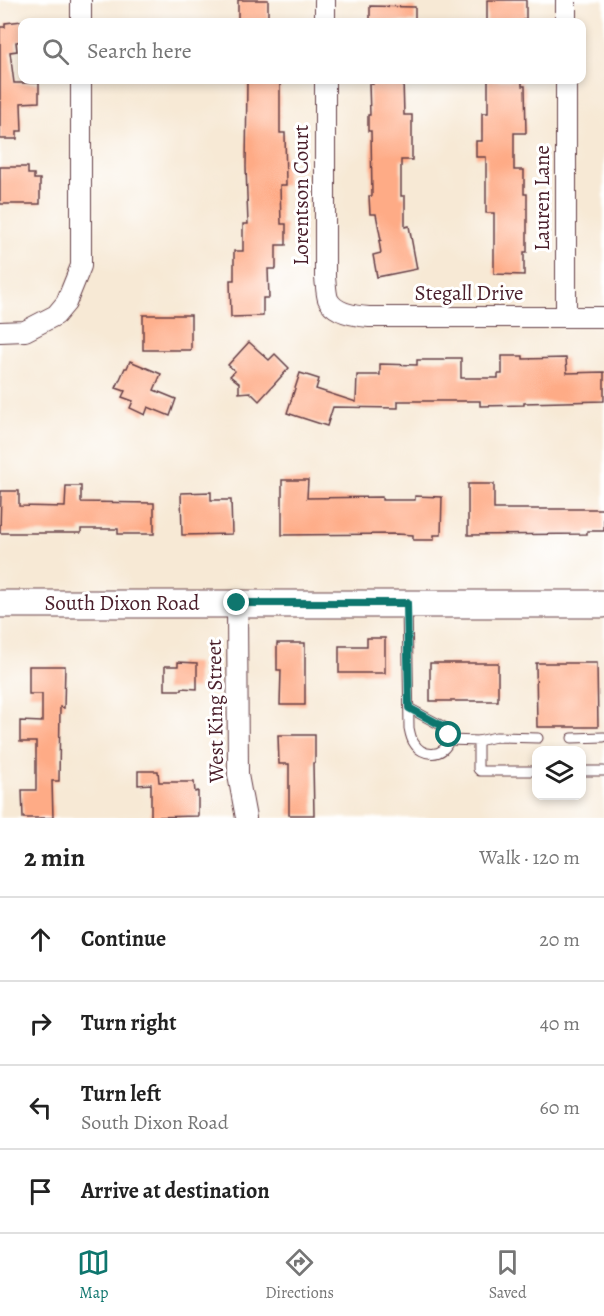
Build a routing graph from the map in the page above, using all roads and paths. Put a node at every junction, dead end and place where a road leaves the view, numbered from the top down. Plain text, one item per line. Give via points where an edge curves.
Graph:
1 (81, 0) edge
2 (325, 0) edge
3 (566, 0) edge
4 (81, 18) edge
5 (325, 18) edge
6 (566, 18) edge
7 (81, 84) edge
8 (325, 84) edge
9 (566, 84) edge
10 (336, 308) joint
11 (566, 316) junction
12 (604, 317) edge
13 (0, 332) edge
14 (237, 603) junction
15 (407, 603) junction
16 (0, 604) edge
17 (604, 604) edge
18 (409, 708) junction
19 (604, 737) edge
20 (538, 738) dead end
21 (572, 738) dead end
22 (449, 740) junction
23 (478, 741) junction
24 (532, 771) edge
25 (586, 771) edge
26 (604, 771) edge
27 (246, 818) edge

1 - 4 street
2 - 5 street
3 - 6 street
7 - 13 street via 81,266 66,303 56,315 25,332
8 - 10 street, Lorentson Court via 324,278 328,299
9 - 11 street, Lauren Lane
10 - 11 street, Stegall Drive via 369,317
11 - 12 street, Stegall Drive
14 - 15 main road, South Dixon Road
14 - 16 main road, South Dixon Road
14 - 27 street, West King Street via 238,775
15 - 17 main road, South Dixon Road
15 - 18 lane
18 - 22 lane via 446,728
18 - 22 lane via 409,728 416,746 426,752 441,752
19 - 21 lane
20 - 23 lane via 496,737
22 - 23 lane
23 - 24 lane via 480,771
25 - 26 lane

